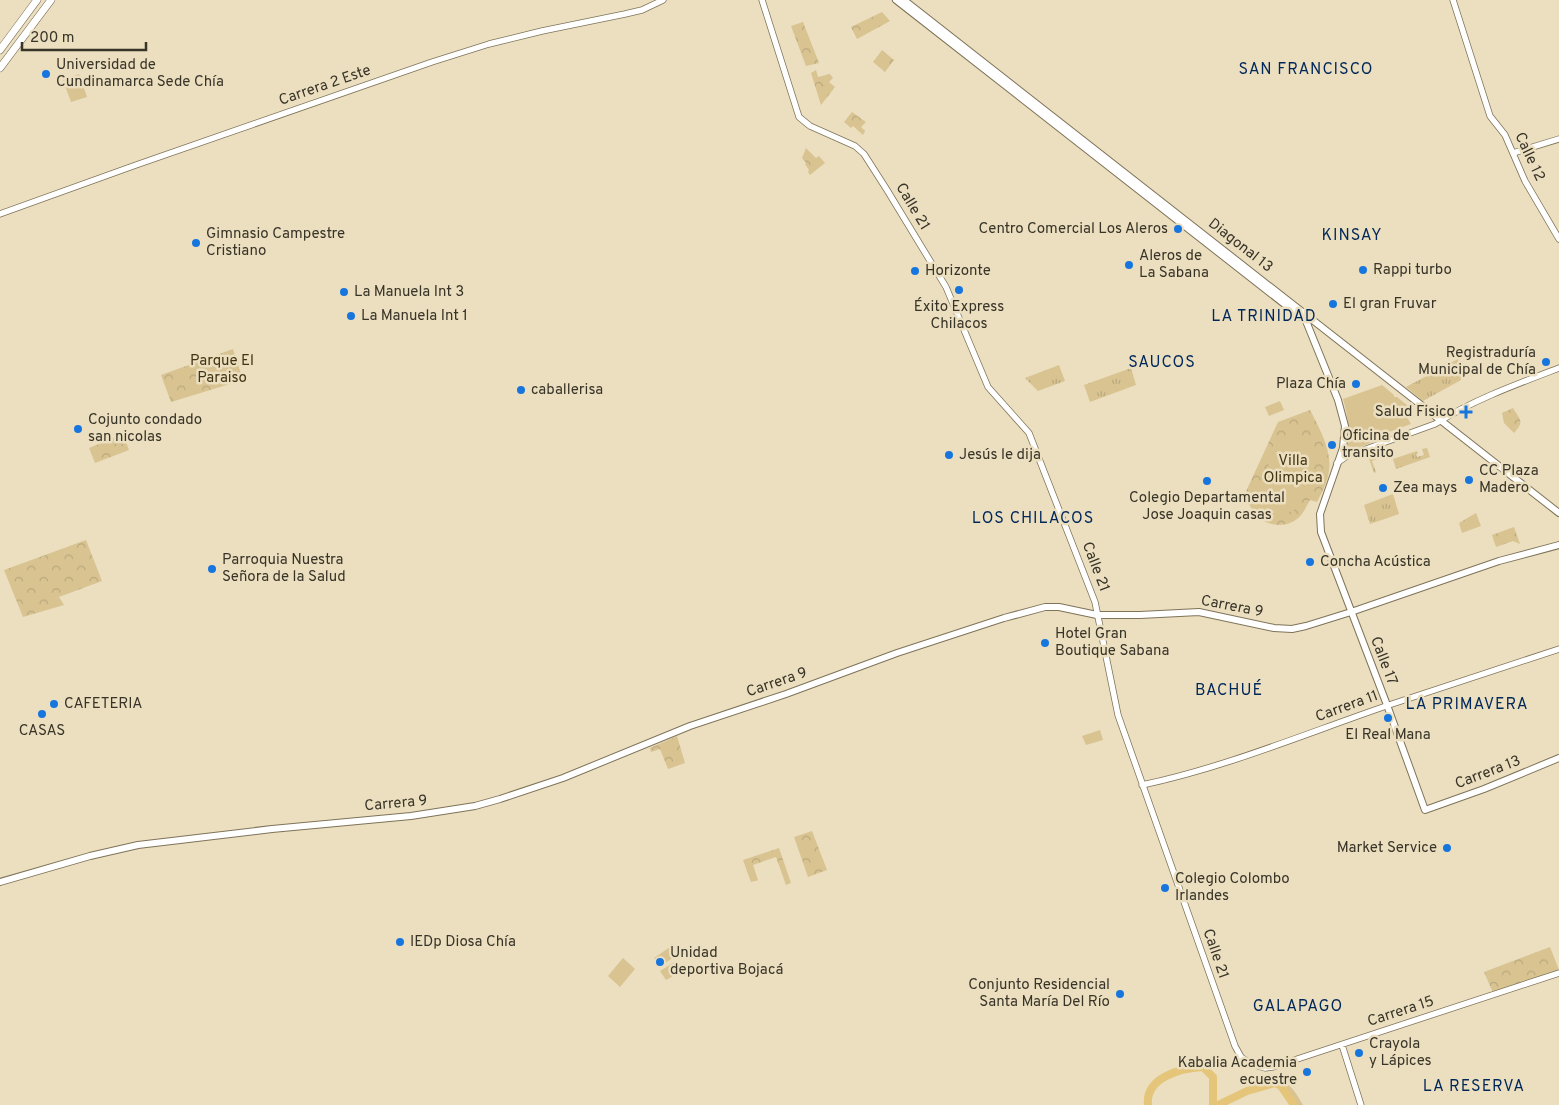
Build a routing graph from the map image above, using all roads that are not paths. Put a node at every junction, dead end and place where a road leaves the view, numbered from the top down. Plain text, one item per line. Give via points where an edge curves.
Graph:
1 (37, 0) edge
2 (51, 0) edge
3 (662, 0) edge
4 (762, 0) edge
5 (896, 0) edge
6 (904, 0) edge
7 (1453, 0) edge
8 (0, 50) edge
9 (0, 68) edge
10 (1559, 139) edge
11 (1513, 154) junction
12 (0, 214) edge
13 (1559, 239) edge
14 (1312, 336) junction
15 (1337, 339) junction
16 (1559, 368) edge
17 (1433, 415) junction
18 (1439, 421) junction
19 (1343, 448) junction
20 (1338, 463) junction
21 (1559, 513) edge
22 (1320, 521) joint
23 (1559, 545) edge
24 (1351, 612) junction
25 (1097, 615) junction
26 (1559, 649) edge
27 (1387, 706) junction
28 (1559, 758) edge
29 (1142, 785) junction
30 (1425, 810) joint
31 (0, 882) edge
32 (1559, 973) edge
33 (1342, 1045) junction
34 (1251, 1064) joint
35 (1360, 1105) edge

1 - 8 highway
2 - 9 highway
3 - 12 street, Carrera 2 Este via 642,10 489,44 432,62
4 - 25 street, Calle 21 via 799,118 855,146 864,154 946,287 988,387 1029,434 1095,602
5 - 14 main road, Diagonal 13 via 1302,317
6 - 15 main road, Diagonal 13
7 - 11 street, Calle 12 via 1490,116 1505,135
10 - 11 street
11 - 13 street, Calle 12
14 - 15 main road via 1316,327
14 - 19 main road, Diagonal 13 via 1342,412
15 - 17 main road, Diagonal 13
16 - 18 street via 1482,399
17 - 18 main road, Diagonal 13
17 - 19 street via 1432,423 1359,450 1348,453
18 - 20 street via 1347,456
18 - 21 main road, Diagonal 13
19 - 20 main road, Diagonal 13
20 - 22 main road, Diagonal 13
22 - 24 main road, Calle 17 via 1323,540
23 - 24 main road, Carrera 9 via 1499,561
24 - 25 main road, Carrera 9 via 1286,629 1199,612
24 - 27 main road, Calle 17
25 - 29 street, Calle 21 via 1114,700
25 - 31 main road, Carrera 9 via 1045,607 1004,618 690,726 580,771 475,806 416,816 144,844 81,858
26 - 27 street, Carrera 11
27 - 29 street, Carrera 11 via 1231,761
27 - 30 main road, Calle 17
28 - 30 main road, Carrera 13
29 - 34 street, Calle 21 via 1235,1046
32 - 33 street, Carrera 15
33 - 34 street, Carrera 15 via 1273,1067
33 - 35 street

